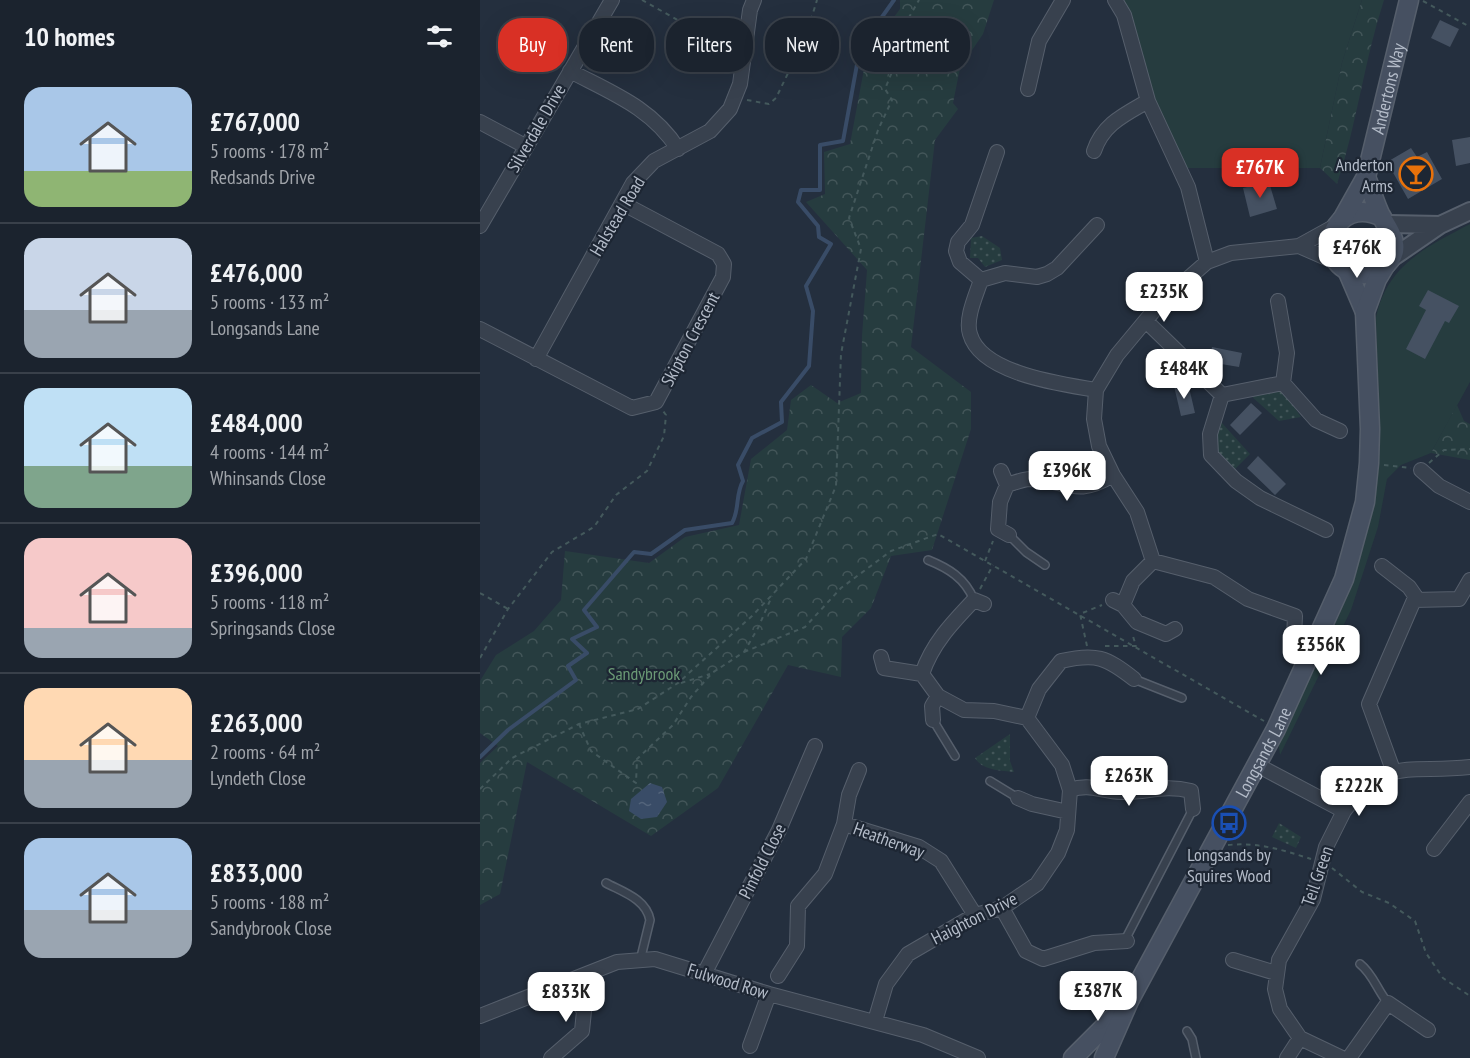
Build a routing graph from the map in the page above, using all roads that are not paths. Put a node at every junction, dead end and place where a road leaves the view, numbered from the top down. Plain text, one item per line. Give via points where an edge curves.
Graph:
1 (612, 0) edge
2 (754, 0) edge
3 (1063, 0) edge
4 (1115, 0) edge
5 (1409, 0) edge
6 (570, 71) junction
7 (1029, 89) dead end
8 (1148, 101) junction
9 (480, 122) edge
10 (525, 146) junction
11 (678, 149) junction
12 (1094, 151) dead end
13 (997, 152) dead end
14 (1366, 177) junction
15 (622, 203) junction
16 (1470, 211) edge
17 (1385, 221) junction
18 (1340, 222) junction
19 (1096, 225) dead end
20 (1440, 225) junction
21 (480, 226) edge
22 (1299, 246) junction
23 (1207, 262) junction
24 (1388, 262) junction
25 (1343, 267) junction
26 (981, 280) junction
27 (1278, 302) dead end
28 (1365, 312) junction
29 (1146, 321) junction
30 (480, 329) edge
31 (536, 359) junction
32 (1283, 383) junction
33 (1096, 390) junction
34 (1222, 394) junction
35 (1340, 431) dead end
36 (1421, 470) road end
37 (1001, 471) dead end
38 (1113, 475) junction
39 (1007, 485) junction
40 (1470, 502) edge
41 (1326, 530) dead end
42 (1004, 532) joint
43 (928, 560) dead end
44 (1153, 561) junction
45 (1045, 565) dead end
46 (1382, 566) dead end
47 (1470, 580) edge
48 (1418, 600) junction
49 (979, 602) joint
50 (1175, 628) dead end
51 (1294, 638) dead end
52 (881, 657) dead end
53 (922, 674) junction
54 (1134, 679) joint
55 (938, 696) junction
56 (1182, 698) dead end
57 (1027, 718) junction
58 (933, 720) joint
59 (815, 746) dead end
60 (955, 756) dead end
61 (1257, 765) junction
62 (1470, 767) edge
63 (859, 770) dead end
64 (1393, 770) junction
65 (990, 781) dead end
66 (1070, 790) junction
67 (1018, 798) joint
68 (1470, 802) edge
69 (1193, 809) joint
70 (1344, 811) junction
71 (1068, 812) junction
72 (844, 824) junction
73 (1434, 849) dead end
74 (606, 884) dead end
75 (1002, 908) junction
76 (975, 915) junction
77 (1125, 942) joint
78 (1233, 960) dead end
79 (640, 961) junction
80 (1360, 964) dead end
81 (1276, 973) junction
82 (704, 974) junction
83 (778, 976) dead end
84 (565, 984) junction
85 (769, 994) junction
86 (1129, 1001) junction
87 (1388, 1003) junction
88 (480, 1016) edge
89 (875, 1021) junction
90 (1428, 1029) dead end
91 (1187, 1031) dead end
92 (1300, 1038) junction
93 (750, 1046) dead end
94 (551, 1058) edge
95 (978, 1058) edge
96 (1073, 1058) edge
97 (1104, 1058) edge
98 (1196, 1058) edge
99 (1287, 1058) edge
100 (1342, 1058) edge
101 (1349, 1058) edge

1 - 6 street, Silverdale Drive
2 - 11 street, Halstead Road via 740,84 730,109 710,131
3 - 7 street via 1039,41
4 - 8 street via 1124,15
5 - 14 main road, Andertons Way
6 - 10 street, Silverdale Drive
6 - 11 street via 639,108 665,128
8 - 12 street via 1113,121 1098,138
8 - 23 street via 1188,187
9 - 10 street
10 - 21 street, Silverdale Drive
11 - 15 street, Halstead Road via 654,161 633,183
13 - 26 street via 972,225 958,242 956,251 960,262
14 - 17 main road
14 - 18 main road, Andertons Way
15 - 31 street, Halstead Road
15 - 31 street, Skipton Crescent via 718,254 724,264 723,277 656,402 632,408
16 - 20 street
17 - 18 main road via 1362,211
17 - 20 street
17 - 24 main road via 1395,242
18 - 22 street
18 - 25 main road via 1331,245
19 - 26 street via 1047,274 1037,277 1005,273
20 - 24 street
22 - 23 street via 1231,253
22 - 25 street
23 - 29 street via 1161,302
24 - 25 main road via 1367,274
24 - 28 main road, Longsands Lane
25 - 28 main road, Longsands Lane
26 - 33 street via 969,326 975,344 989,359 1017,373
27 - 32 street via 1287,353
28 - 61 main road, Longsands Lane via 1370,429 1365,502 1344,579
29 - 33 street
29 - 34 street
30 - 31 street
32 - 34 street
32 - 35 street via 1316,420
33 - 38 street via 1094,419
34 - 41 street via 1210,434 1211,455 1236,481 1260,498
36 - 40 street via 1439,486
37 - 39 street
38 - 39 street via 1086,487 1029,479
38 - 44 street via 1137,512
39 - 42 street via 1000,502
42 - 45 lane
43 - 49 lane via 958,577
44 - 50 street via 1118,603 1137,622 1166,634
44 - 51 street via 1214,577 1248,599 1295,616
46 - 48 street via 1409,587
47 - 48 street via 1459,599
48 - 64 street via 1414,600 1369,704
49 - 53 street via 928,653
52 - 53 street via 884,668
53 - 55 street
54 - 56 lane
54 - 57 street via 1096,656 1061,661 1039,689
55 - 57 street via 964,710
55 - 58 street via 932,706
57 - 66 street, Haighton Drive via 1062,765
58 - 60 lane
59 - 82 street, Pinfold Close via 779,830
61 - 70 street
61 - 86 main road, Longsands Lane
62 - 64 street
63 - 72 street, Heatherway
64 - 70 street, Teil Green via 1364,788
65 - 67 lane
66 - 69 street via 1085,785 1100,791 1124,792 1170,786 1191,791
66 - 71 street, Haighton Drive
67 - 71 street
68 - 73 street
69 - 77 lane
70 - 81 street, Teil Green via 1326,847 1313,899 1284,947
71 - 75 street, Haighton Drive via 1067,830 1058,854 1037,884
72 - 76 street, Heatherway via 919,847 941,861
72 - 83 street, Heatherway via 825,874 798,906 797,946
74 - 79 lane via 638,900 649,914
75 - 76 street, Haighton Drive
75 - 77 street via 1026,951 1043,959 1094,943
76 - 89 street, Haighton Drive via 908,954 886,984
78 - 81 street
79 - 82 street, Fulwood Row via 655,959
79 - 84 street, Fulwood Row via 617,962
80 - 87 lane via 1370,972
81 - 92 street, Teil Green via 1280,1008
82 - 85 street, Fulwood Row
84 - 88 street, Fulwood Row
84 - 94 street via 584,1011 582,1030
85 - 89 street, Fulwood Row
85 - 93 street
86 - 96 main road
86 - 97 main road
87 - 90 street
87 - 101 street
89 - 95 street, Fulwood Row via 923,1035
91 - 98 lane
92 - 99 street
92 - 100 street

